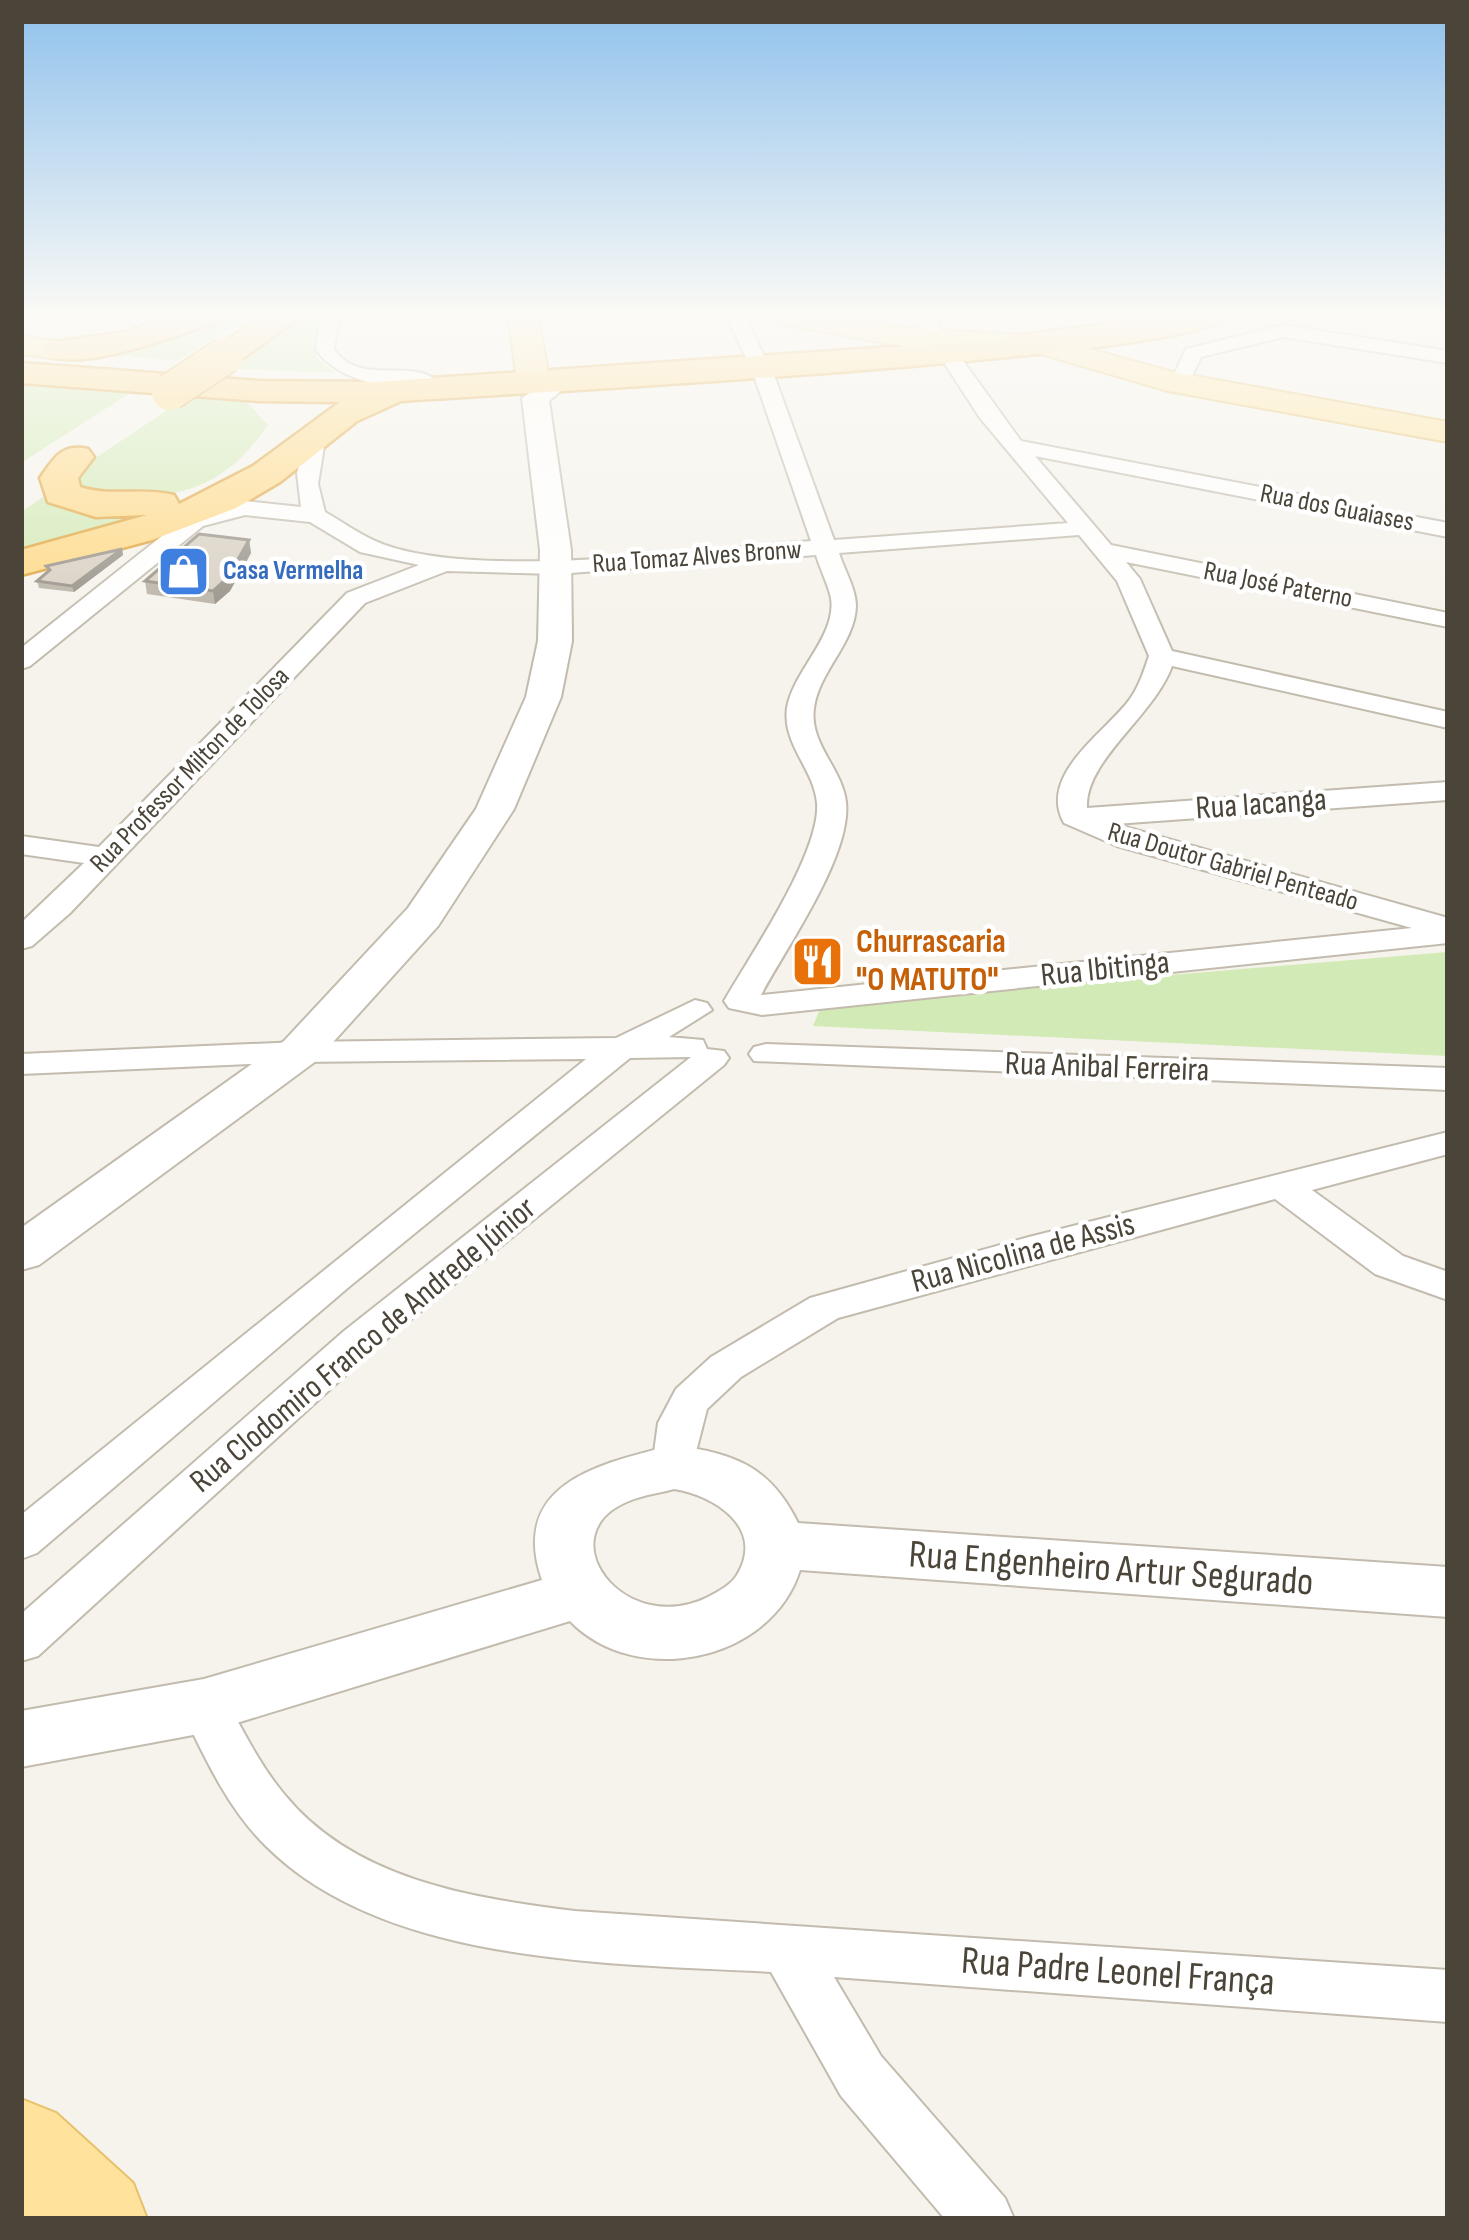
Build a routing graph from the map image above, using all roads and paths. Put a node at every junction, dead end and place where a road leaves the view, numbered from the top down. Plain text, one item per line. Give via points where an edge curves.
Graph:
1 (113, 421) edge
2 (123, 421) edge
3 (276, 421) edge
4 (330, 421) edge
5 (538, 421) edge
6 (781, 421) edge
7 (992, 421) edge
8 (1330, 421) edge
9 (1381, 421) edge
10 (317, 428) junction
11 (1448, 432) edge
12 (1014, 446) junction
13 (1448, 448) edge
14 (75, 457) junction
15 (21, 473) edge
16 (21, 494) edge
17 (316, 516) junction
18 (1087, 528) junction
19 (1448, 530) edge
20 (82, 546) junction
21 (368, 547) junction
22 (829, 547) junction
23 (1108, 551) junction
24 (147, 557) junction
25 (21, 562) edge
26 (445, 564) junction
27 (557, 567) junction
28 (356, 598) junction
29 (1448, 620) edge
30 (1162, 656) junction
31 (21, 661) edge
32 (1448, 720) edge
33 (1448, 791) edge
34 (1074, 818) junction
35 (21, 845) edge
36 (106, 857) junction
37 (1448, 930) edge
38 (21, 939) edge
39 (752, 1003) junction
40 (695, 1010) junction
41 (620, 1049) junction
42 (299, 1052) junction
43 (701, 1052) junction
44 (766, 1054) junction
45 (21, 1064) edge
46 (1448, 1079) edge
47 (1448, 1143) edge
48 (1282, 1186) junction
49 (21, 1253) edge
50 (1448, 1287) edge
51 (674, 1467) junction
52 (21, 1541) edge
53 (774, 1545) junction
54 (1448, 1592) edge
55 (577, 1594) junction
56 (21, 1642) edge
57 (204, 1706) junction
58 (21, 1738) edge
59 (788, 1948) junction
60 (1448, 1996) edge
61 (21, 2148) edge
62 (97, 2219) edge
63 (984, 2219) edge

1 - 15 highway
2 - 14 highway
3 - 14 highway via 275,439 214,486 153,504 80,502 58,488
4 - 10 highway
5 - 27 street
6 - 22 street
7 - 12 street
8 - 13 main road
9 - 11 main road
10 - 17 street via 307,471
10 - 20 highway via 231,495
12 - 18 street
12 - 19 street, Rua dos Guaiases
14 - 16 highway
17 - 21 street, Rua Tomaz Alves Bronw
17 - 24 street via 245,508 195,521
18 - 22 street, Rua Tomaz Alves Bronw
18 - 23 street
20 - 24 highway via 130,546
20 - 25 highway
21 - 26 street, Rua Tomaz Alves Bronw
21 - 28 street
22 - 27 street, Rua Tomaz Alves Bronw
22 - 39 street via 843,616 802,699 799,722 833,813
23 - 29 street, Rua José Paterno
23 - 30 street via 1142,602
24 - 31 street
26 - 27 street, Rua Tomaz Alves Bronw
26 - 28 street, Rua Professor Milton de Tolosa
27 - 42 street via 547,689 511,783 406,934
28 - 36 street, Rua Professor Milton de Tolosa
30 - 32 street
30 - 34 street, Rua Doutor Gabriel Penteado via 1144,699 1074,782
33 - 34 street, Rua Iacanga
34 - 37 street, Rua Doutor Gabriel Penteado
35 - 36 street
36 - 38 street, Rua Professor Milton de Tolosa
37 - 39 street, Rua Ibitinga
39 - 40 street
39 - 44 street via 785,1029
40 - 41 street, Rua Clodomiro Franco de Andrede Júnior
40 - 43 street via 682,1028
41 - 42 street, Rua Anibal Ferreira
41 - 43 street, Rua Anibal Ferreira
41 - 52 street, Rua Clodomiro Franco de Andrede Júnior
42 - 45 street, Rua Anibal Ferreira
42 - 49 street
43 - 44 street, Rua Anibal Ferreira via 740,1060
43 - 56 street, Rua Clodomiro Franco de Andrede Júnior via 358,1341
44 - 46 street, Rua Anibal Ferreira
47 - 48 street, Rua Nicolina de Assis
48 - 50 street via 1389,1265
48 - 51 street, Rua Nicolina de Assis via 824,1308 726,1367 691,1400
51 - 53 street via 736,1485 759,1504
51 - 55 street via 609,1482 575,1512 561,1550
53 - 54 street, Rua Engenheiro Artur Segurado
53 - 55 street via 766,1583 716,1624 643,1632 609,1621
55 - 57 street
57 - 58 street
57 - 59 street, Rua Padre Leonel França via 262,1811 356,1880 452,1917 555,1936
59 - 60 street, Rua Padre Leonel França
59 - 63 street via 861,2076
61 - 62 main road

